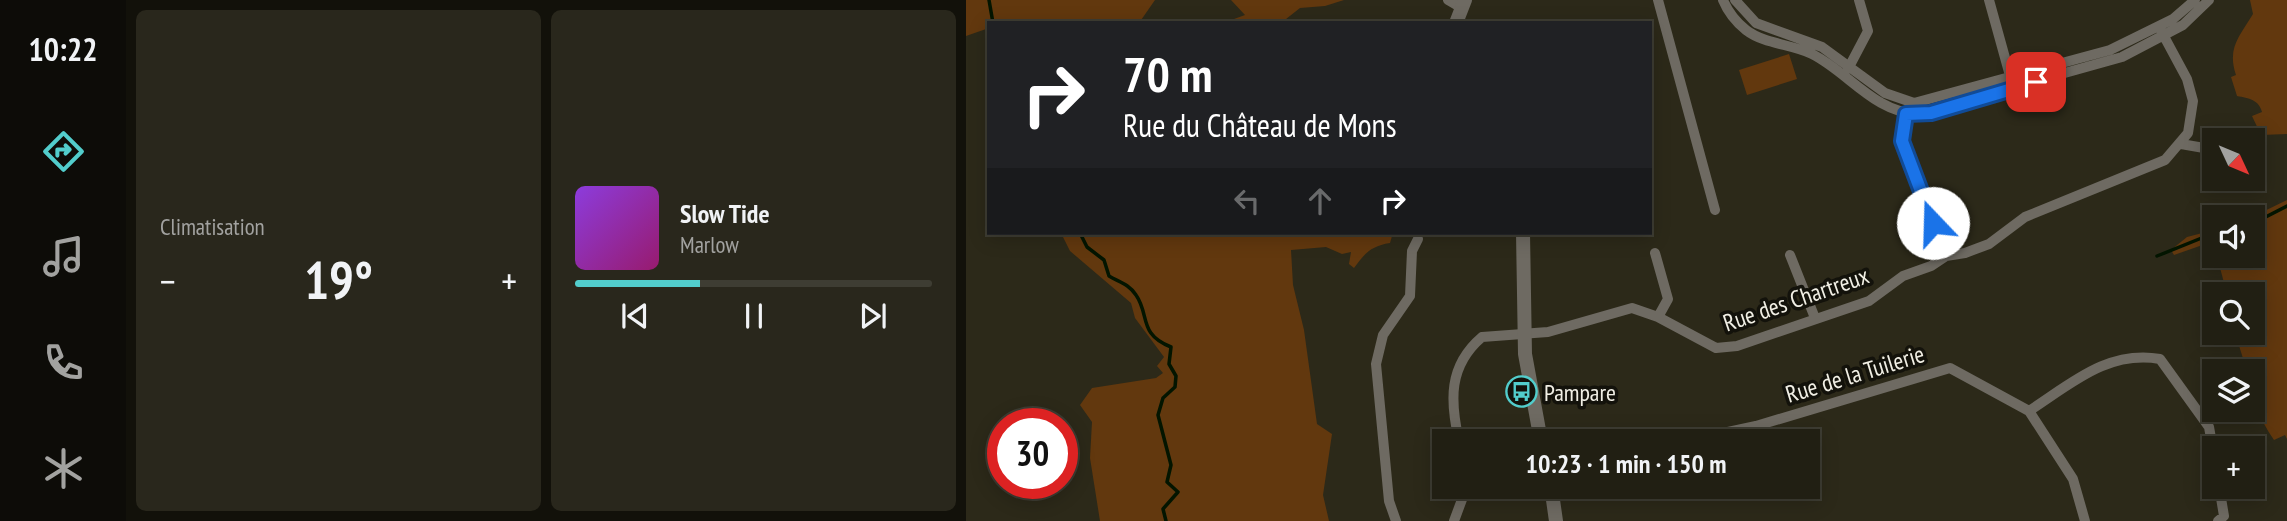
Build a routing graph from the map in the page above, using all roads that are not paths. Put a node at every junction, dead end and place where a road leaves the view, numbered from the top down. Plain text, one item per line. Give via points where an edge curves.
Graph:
1 (1658, 0) edge
2 (1860, 0) edge
3 (1989, 0) edge
4 (2195, 0) edge
5 (2209, 0) edge
6 (1729, 1) edge
7 (1458, 2) edge
8 (1456, 21) edge
9 (2162, 32) junction
10 (1847, 70) junction
11 (2013, 83) junction
12 (1907, 108) junction
13 (2182, 144) junction
14 (2202, 146) edge
15 (1716, 210) dead end
16 (1523, 235) edge
17 (1418, 239) dead end
18 (1655, 253) dead end
19 (1790, 255) dead end
20 (1946, 256) junction
21 (1658, 317) junction
22 (1815, 318) junction
23 (1524, 334) junction
24 (2029, 411) junction
25 (1457, 429) edge
26 (1538, 429) edge
27 (1738, 429) edge
28 (2211, 436) edge
29 (1462, 499) edge
30 (1553, 499) edge
31 (2221, 499) edge
32 (1396, 521) edge
33 (1454, 521) edge
34 (1556, 521) edge
35 (2085, 521) edge
36 (2218, 521) edge

1 - 15 street
2 - 10 street via 1868,31
3 - 11 street
4 - 9 street
5 - 9 street via 2192,19
6 - 10 street via 1740,24
7 - 8 street
9 - 11 street via 2122,57
9 - 13 street via 2187,79 2193,101 2192,121
10 - 12 street via 1877,101
11 - 12 street via 1931,113
12 - 20 street via 1902,141
13 - 14 street
13 - 20 street, Rue des Chartreux via 2155,165 2014,222 1989,244
16 - 23 street
17 - 32 street via 1412,251 1410,296 1383,335 1376,364 1389,501
18 - 21 street via 1668,299
19 - 22 street
20 - 22 street, Rue des Chartreux via 1903,276 1869,301
21 - 22 street, Rue des Chartreux via 1709,345 1725,348
21 - 23 street, Rue des Chartreux via 1632,308 1558,330
23 - 25 street, Rue des Chartreux via 1482,337 1463,359 1451,401
23 - 26 street
24 - 27 street, Rue de la Tuilerie via 1956,370 1944,368
24 - 28 street via 2105,362 2145,356 2160,359 2209,427
24 - 35 street, Rue de la Tuilerie via 2073,479
29 - 33 street
30 - 34 street
31 - 36 street via 2224,516

